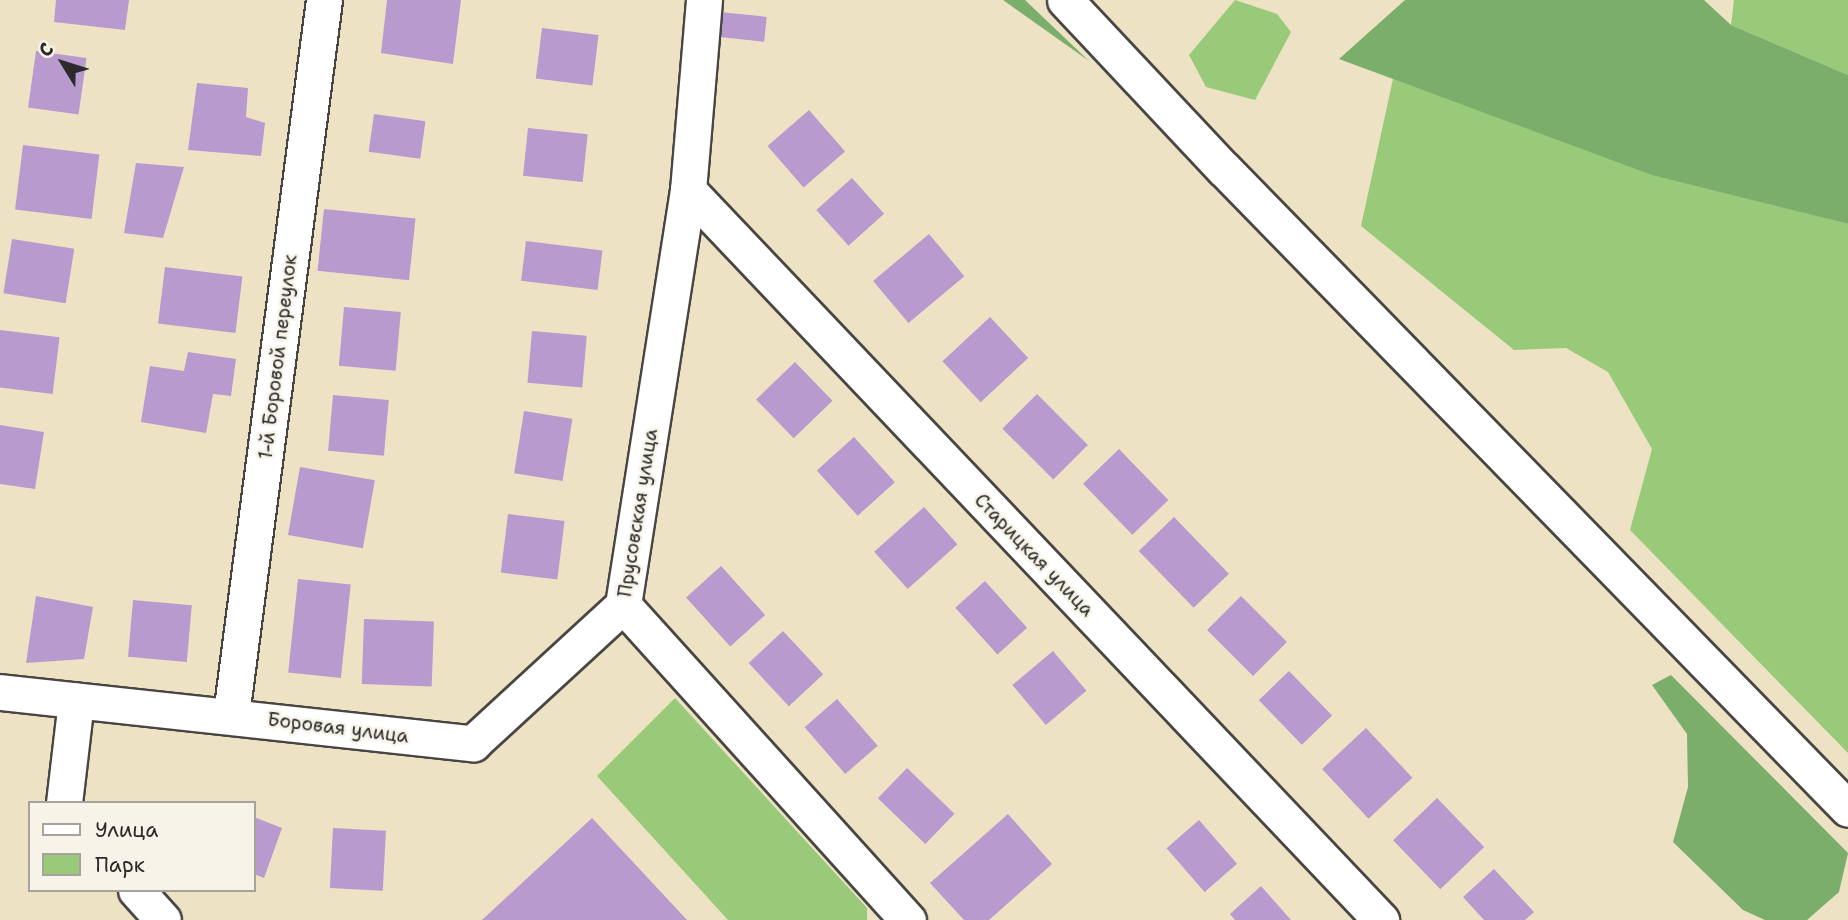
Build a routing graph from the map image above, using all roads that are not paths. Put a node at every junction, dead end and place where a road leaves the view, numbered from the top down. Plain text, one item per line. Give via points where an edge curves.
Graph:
1 (324, 0) edge
2 (704, 0) edge
3 (1065, 0) edge
4 (688, 190) junction
5 (622, 605) junction
6 (0, 692) edge
7 (76, 701) junction
8 (231, 715) junction
9 (64, 801) edge
10 (1848, 808) edge
11 (138, 892) edge
12 (898, 916) edge
13 (163, 920) edge
14 (1381, 920) edge

1 - 8 street, 1-й Боровой переулок
2 - 4 street, Прусовская улица
3 - 10 street
4 - 5 street, Прусовская улица
4 - 14 street, Старицкая улица
5 - 8 street, Боровая улица via 473,743
5 - 12 street, Прусовская улица
6 - 7 street, Боровая улица
7 - 8 street, Боровая улица
7 - 9 street
11 - 13 street

